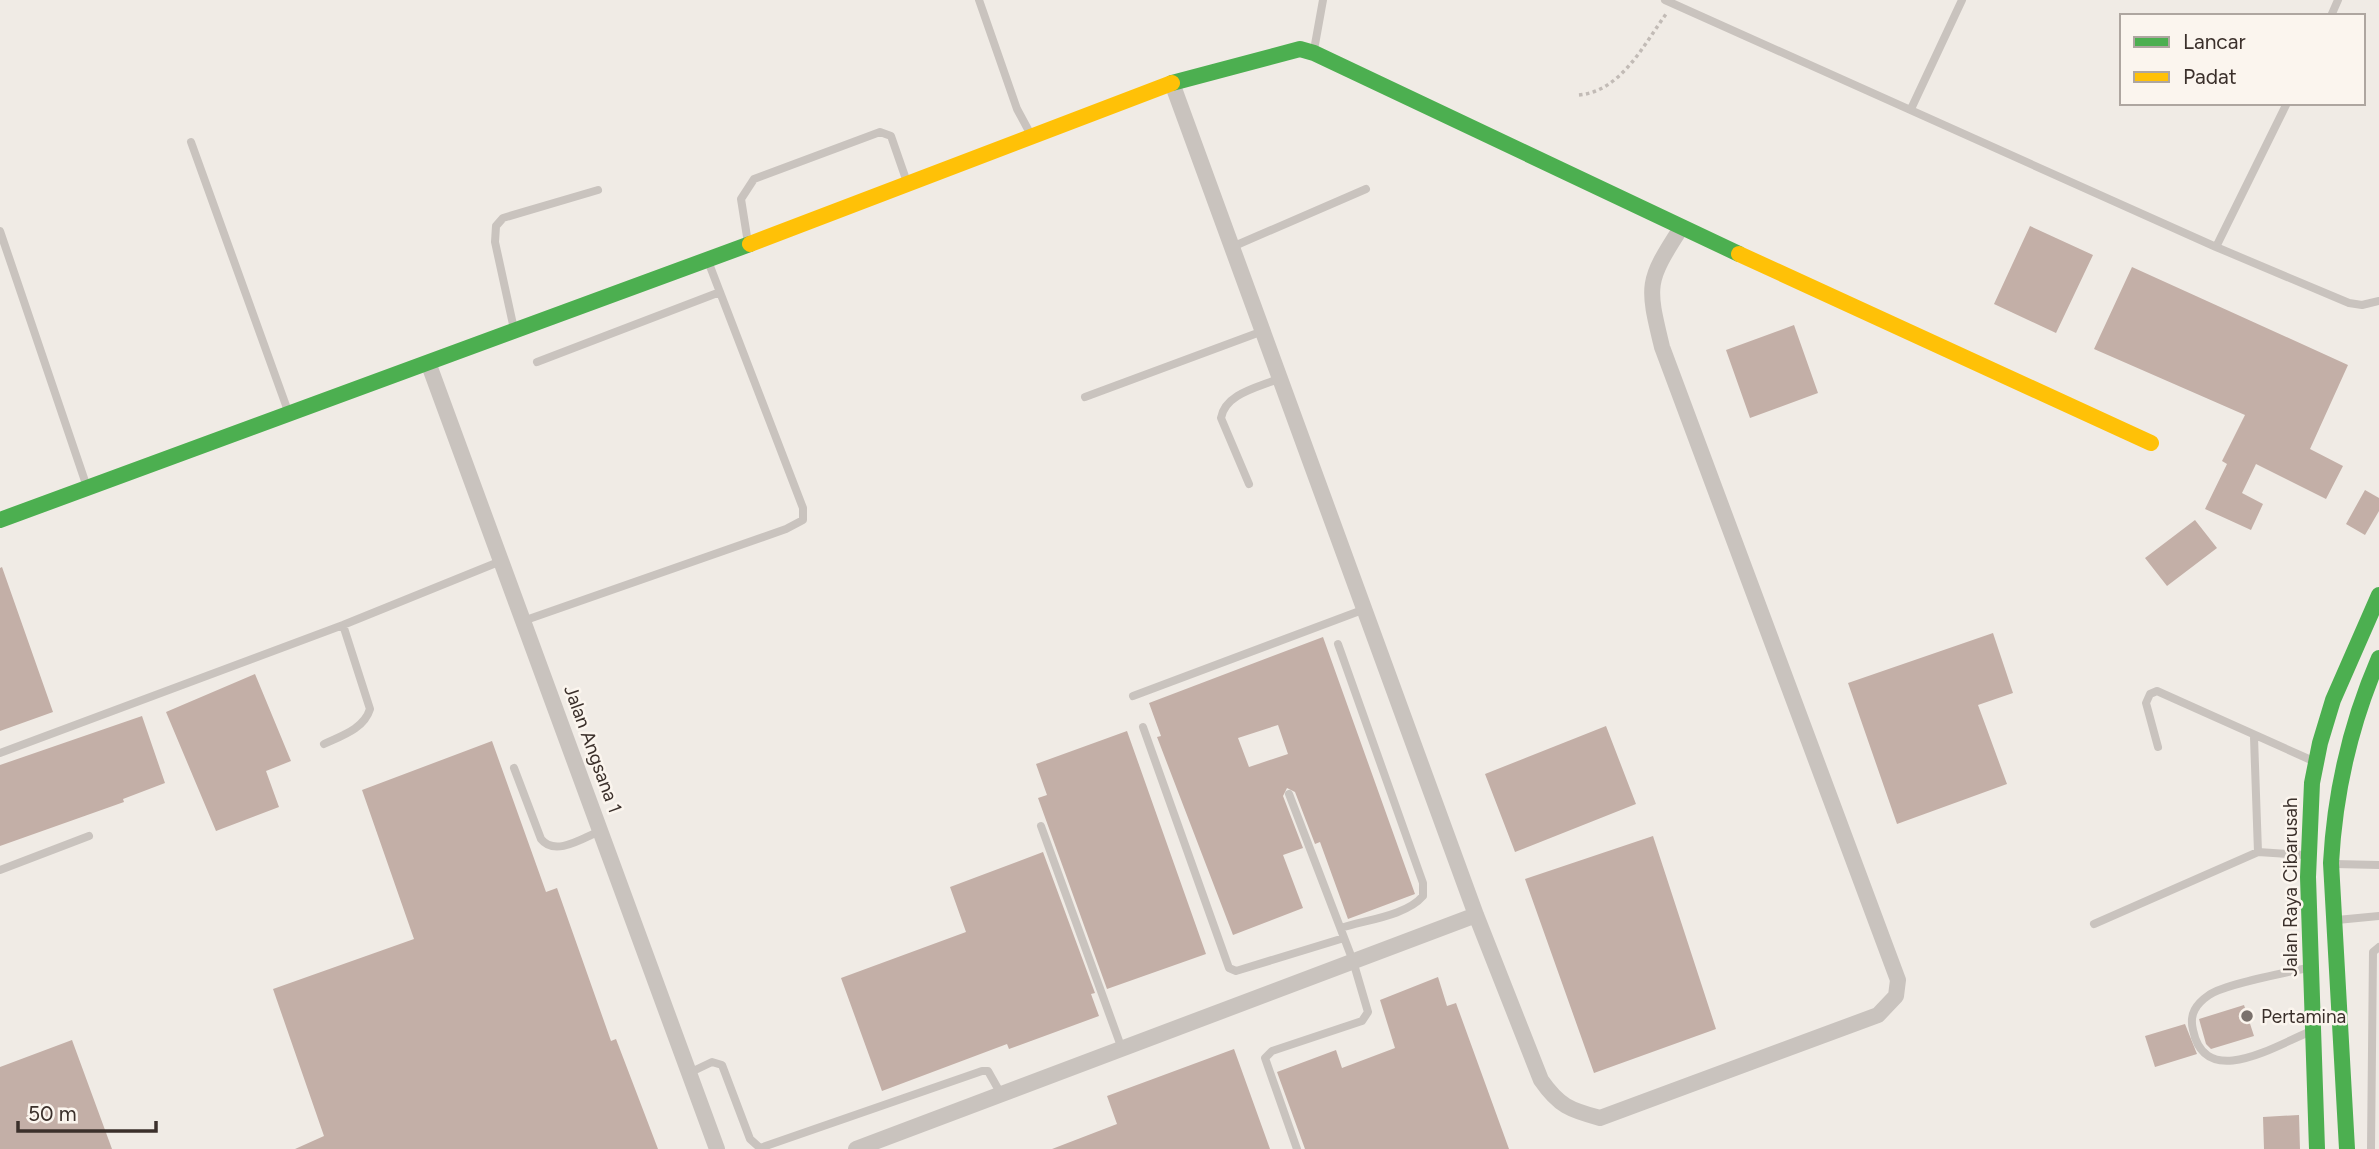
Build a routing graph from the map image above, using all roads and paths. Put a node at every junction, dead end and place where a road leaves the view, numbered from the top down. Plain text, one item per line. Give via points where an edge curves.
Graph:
1 (979, 0) edge
2 (1323, 0) edge
3 (1962, 0) edge
4 (1669, 2) edge
5 (1314, 53) junction
6 (1172, 83) junction
7 (1580, 95) dead end
8 (2286, 105) edge
9 (1911, 109) junction
10 (1032, 138) junction
11 (191, 142) dead end
12 (908, 186) junction
13 (1366, 189) dead end
14 (598, 190) dead end
15 (1681, 228) junction
16 (0, 231) edge
17 (748, 246) junction
18 (1232, 247) junction
19 (2216, 247) junction
20 (708, 261) junction
21 (720, 292) junction
22 (2379, 301) edge
23 (1263, 331) junction
24 (514, 332) junction
25 (537, 362) dead end
26 (429, 365) junction
27 (1280, 379) junction
28 (1086, 397) dead end
29 (289, 414) junction
30 (2151, 443) dead end
31 (1249, 484) dead end
32 (87, 487) junction
33 (0, 520) edge
34 (501, 561) junction
35 (2379, 595) edge
36 (1365, 609) junction
37 (523, 621) junction
38 (343, 625) junction
39 (1338, 644) dead end
40 (2379, 658) edge
41 (1133, 696) dead end
42 (1143, 727) dead end
43 (2254, 737) junction
44 (324, 744) dead end
45 (2158, 747) dead end
46 (0, 753) edge
47 (2315, 762) junction
48 (514, 768) dead end
49 (1289, 794) dead end
50 (1041, 825) dead end
51 (600, 831) junction
52 (89, 836) dead end
53 (2258, 852) junction
54 (2308, 855) junction
55 (2331, 863) junction
56 (2379, 865) edge
57 (0, 870) edge
58 (1476, 915) junction
59 (2378, 916) edge
60 (2334, 920) junction
61 (2094, 924) dead end
62 (1340, 928) junction
63 (1344, 937) junction
64 (2379, 947) edge
65 (1353, 961) junction
66 (2309, 967) junction
67 (2312, 1031) junction
68 (1122, 1048) junction
69 (689, 1073) junction
70 (1000, 1094) junction
71 (717, 1149) edge
72 (856, 1149) edge
73 (1297, 1149) edge
74 (2317, 1149) edge
75 (2347, 1149) edge
76 (2371, 1149) edge

1 - 10 lane
2 - 5 lane
3 - 9 lane
4 - 7 path via 1625,72 1598,93
4 - 9 lane
5 - 6 street via 1290,50
5 - 15 street
6 - 10 street
6 - 18 street
8 - 19 lane
9 - 19 lane
10 - 12 street
11 - 29 lane
12 - 17 street
12 - 17 lane via 886,132 754,179 741,199
13 - 18 lane
14 - 24 lane via 503,218 496,226 495,242
15 - 30 street
15 - 58 street via 1655,267 1652,281 1662,347 1896,970 1896,996 1878,1015 1601,1118 1572,1111 1554,1099 1541,1080
16 - 32 lane
17 - 20 street
18 - 23 street
19 - 22 lane via 2349,303
20 - 21 lane
20 - 24 street
21 - 25 lane
21 - 37 lane via 803,508 803,520
23 - 27 street
23 - 28 lane
24 - 26 street
26 - 29 street
26 - 34 street, Jalan Angsana 1
27 - 31 lane via 1229,400 1223,410 1222,418
27 - 36 street
29 - 32 street
32 - 33 street
34 - 37 street, Jalan Angsana 1
34 - 38 lane
35 - 47 street, Jalan Raya Cibarusah via 2350,659
36 - 41 lane
36 - 58 street
37 - 51 street, Jalan Angsana 1
38 - 44 lane via 370,709 355,729
38 - 46 lane
39 - 62 lane via 1423,883 1423,896 1417,903
40 - 55 street via 2342,755 2335,789
42 - 63 lane via 1229,968 1236,971
43 - 45 lane via 2157,691 2146,704
43 - 47 lane
43 - 53 lane
47 - 54 street, Jalan Raya Cibarusah
48 - 51 lane via 547,846 555,848
49 - 62 lane
50 - 68 lane
51 - 69 street, Jalan Angsana 1
52 - 57 lane
53 - 54 lane
53 - 61 lane
54 - 66 street, Jalan Raya Cibarusah
55 - 56 lane
55 - 60 street
58 - 65 street
59 - 60 lane
60 - 75 street
62 - 63 lane
63 - 65 lane
64 - 76 lane via 2372,952
65 - 68 street
65 - 73 lane via 1367,1002 1367,1017 1272,1051 1265,1058
66 - 67 street, Jalan Raya Cibarusah
66 - 67 lane via 2212,992 2194,1008 2190,1020 2204,1053 2217,1062 2234,1062
67 - 74 street, Jalan Raya Cibarusah
68 - 70 street
69 - 70 lane via 712,1062 722,1065 750,1139 760,1147 982,1071 993,1076
69 - 71 street, Jalan Angsana 1
70 - 72 street

